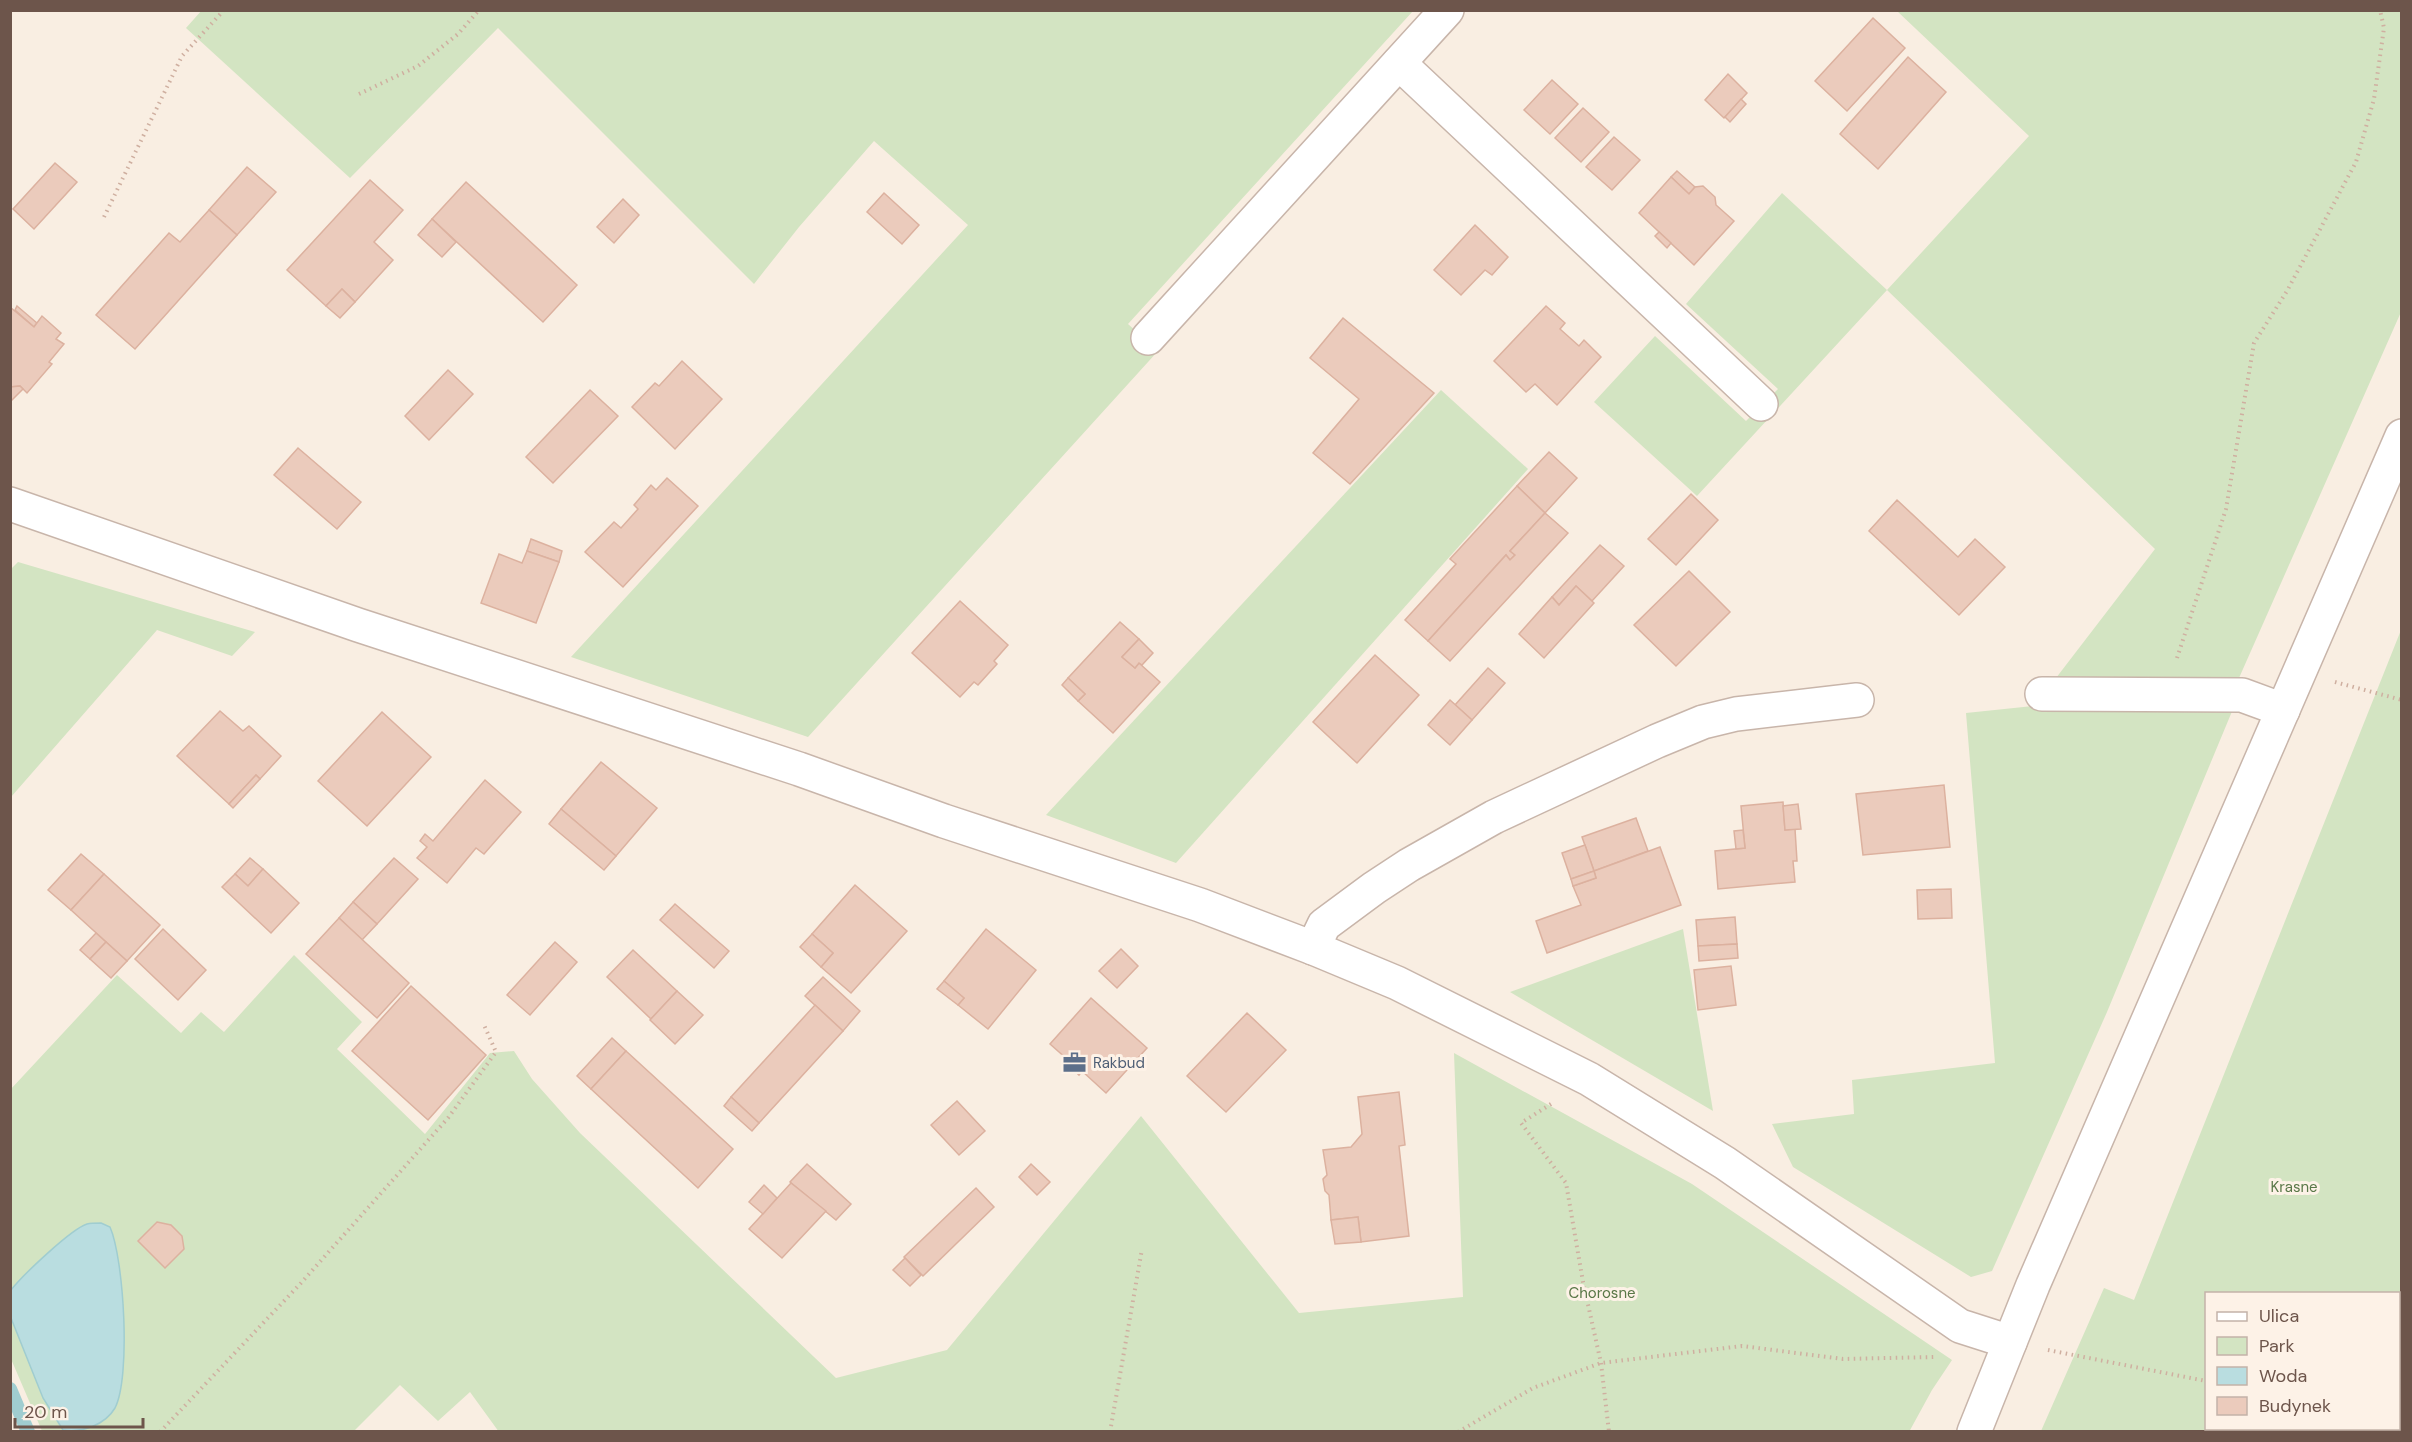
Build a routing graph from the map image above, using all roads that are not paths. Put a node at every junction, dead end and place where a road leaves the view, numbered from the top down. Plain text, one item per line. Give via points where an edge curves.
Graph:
1 (1447, 10) edge
2 (1399, 63) junction
3 (1148, 338) dead end
4 (1761, 404) dead end
5 (2402, 436) edge
6 (10, 504) edge
7 (2042, 694) dead end
8 (1857, 700) dead end
9 (2283, 710) junction
10 (1313, 948) junction
11 (2010, 1342) junction
12 (1974, 1431) edge

1 - 2 street
2 - 3 street
2 - 4 street
5 - 9 street
6 - 10 street via 358,625 1200,905
7 - 9 street via 2242,695
8 - 10 street via 1736,714 1703,722 1657,741 1494,817 1409,866 1324,925
9 - 11 street
10 - 11 street via 1397,983 1589,1079 1725,1163 1960,1326
11 - 12 street

